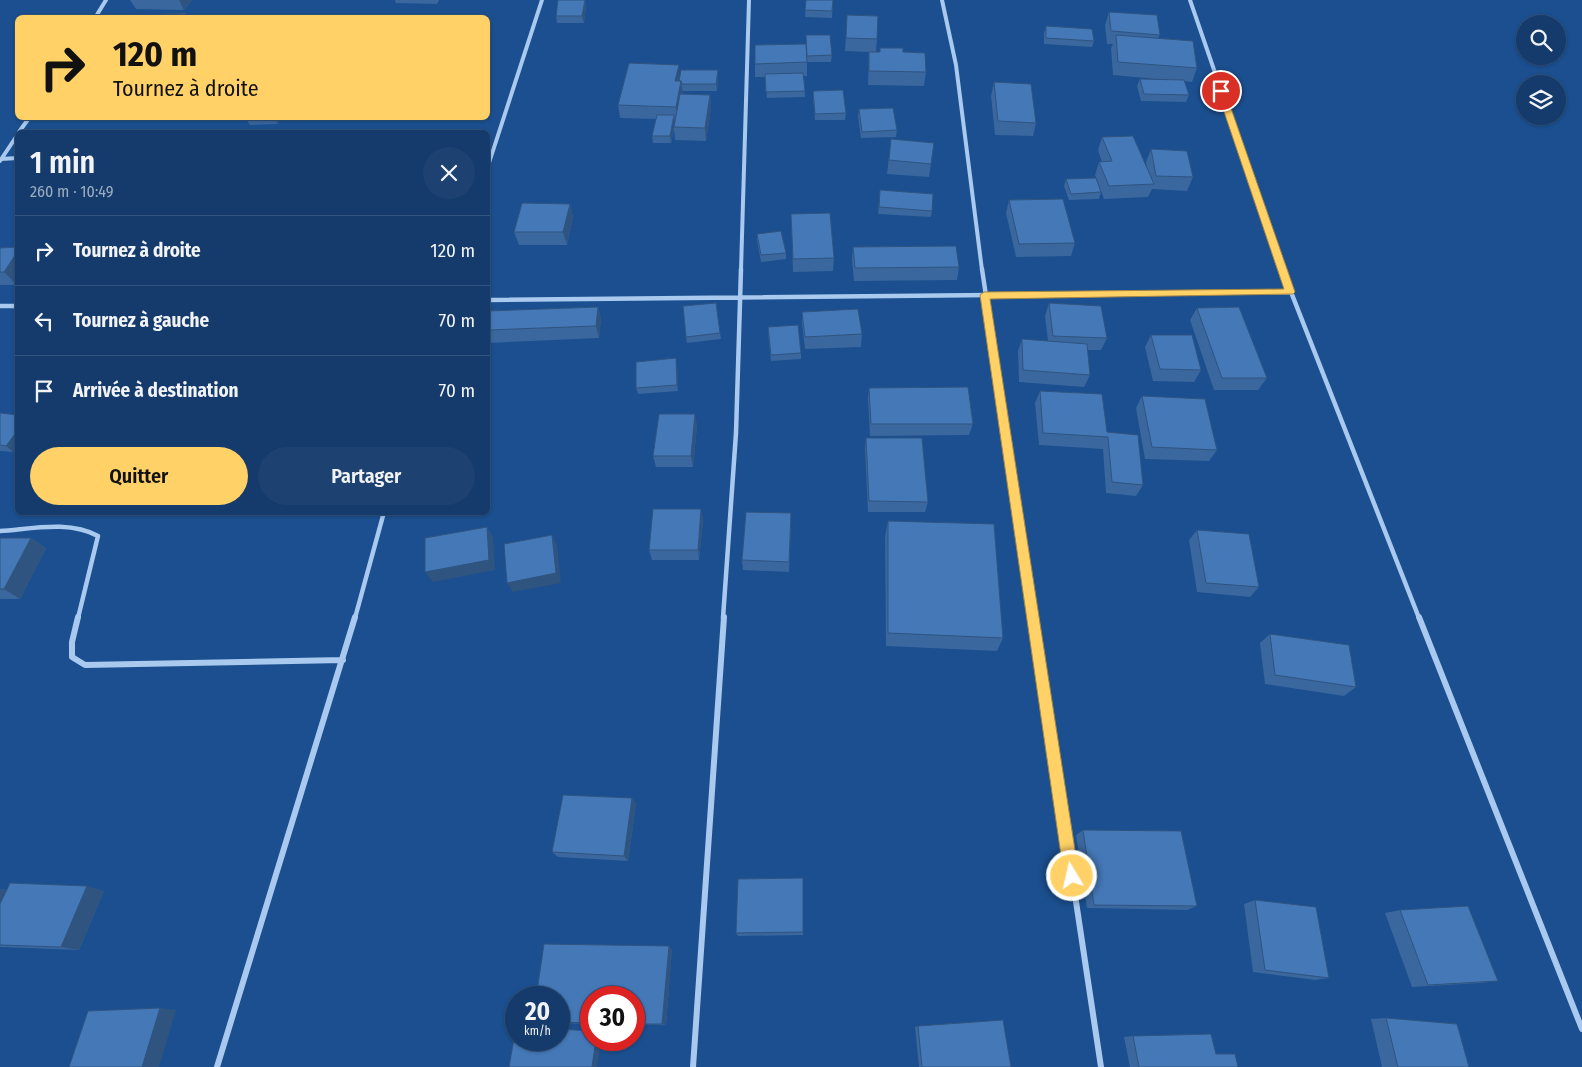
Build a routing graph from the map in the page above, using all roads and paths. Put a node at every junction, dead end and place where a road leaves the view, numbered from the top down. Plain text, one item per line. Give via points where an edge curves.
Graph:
1 (106, 0) edge
2 (542, 0) edge
3 (750, 0) edge
4 (942, 0) edge
5 (1190, 0) edge
6 (97, 15) edge
7 (15, 139) edge
8 (490, 142) edge
9 (496, 142) junction
10 (15, 158) edge
11 (1, 160) edge
12 (490, 160) edge
13 (1290, 292) junction
14 (984, 295) junction
15 (741, 297) junction
16 (490, 300) edge
17 (0, 306) edge
18 (15, 306) edge
19 (383, 515) edge
20 (0, 531) edge
21 (343, 660) junction
22 (1582, 1029) edge
23 (217, 1067) edge
24 (693, 1067) edge
25 (1101, 1067) edge

1 - 6 street
2 - 9 street
3 - 15 street
4 - 14 street via 956,65
5 - 13 street
7 - 11 street
8 - 9 street
9 - 12 street
10 - 11 street
13 - 14 street
13 - 22 street
14 - 15 street
14 - 25 street
15 - 16 street
15 - 24 street via 736,433
17 - 18 street
19 - 21 street
20 - 21 street via 78,528 93,531 98,536 72,642 72,657 85,665
21 - 23 street

